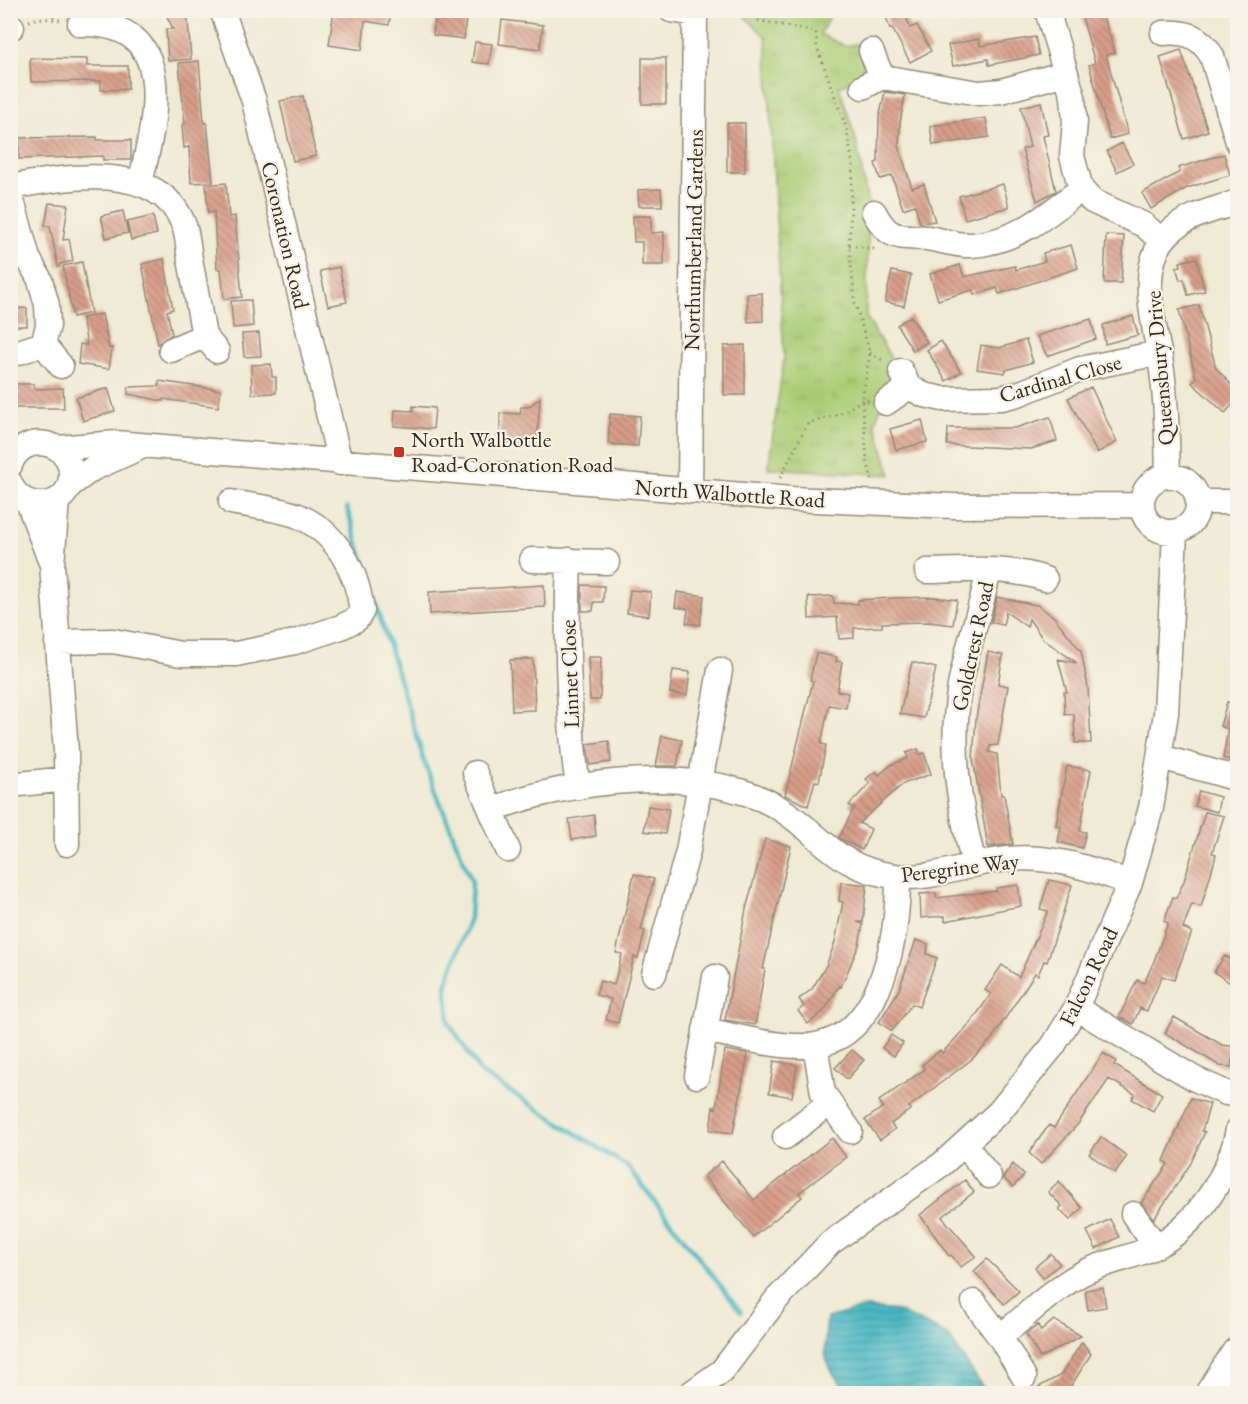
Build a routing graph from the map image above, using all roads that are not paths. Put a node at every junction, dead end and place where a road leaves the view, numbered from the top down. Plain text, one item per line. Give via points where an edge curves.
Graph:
1 (222, 10) edge
2 (671, 10) edge
3 (1047, 10) edge
4 (80, 24) road end
5 (1163, 33) dead end
6 (871, 51) dead end
7 (1066, 73) junction
8 (1238, 142) edge
9 (140, 183) junction
10 (10, 187) edge
11 (1081, 189) junction
12 (10, 193) edge
13 (1238, 202) edge
14 (878, 231) road end
15 (1162, 241) junction
16 (43, 344) junction
17 (171, 350) dead end
18 (1159, 353) junction
19 (10, 354) edge
20 (61, 366) dead end
21 (874, 401) road end
22 (141, 447) junction
23 (58, 448) junction
24 (13, 456) edge
25 (340, 463) junction
26 (1168, 476) junction
27 (15, 490) edge
28 (690, 491) junction
29 (63, 493) junction
30 (231, 502) dead end
31 (1198, 502) junction
32 (1238, 502) edge
33 (1141, 505) junction
34 (1175, 533) junction
35 (532, 560) dead end
36 (569, 560) junction
37 (607, 562) dead end
38 (52, 565) junction
39 (989, 570) junction
40 (927, 571) dead end
41 (1045, 579) dead end
42 (57, 642) junction
43 (720, 670) dead end
44 (1161, 757) junction
45 (475, 773) dead end
46 (67, 779) junction
47 (1238, 779) edge
48 (10, 784) edge
49 (702, 785) junction
50 (578, 787) junction
51 (491, 810) junction
52 (67, 844) dead end
53 (508, 850) dead end
54 (974, 864) junction
55 (898, 877) junction
56 (1130, 883) junction
57 (654, 974) dead end
58 (715, 976) dead end
59 (1076, 1008) junction
60 (705, 1030) junction
61 (815, 1045) junction
62 (697, 1076) dead end
63 (1238, 1095) edge
64 (829, 1103) junction
65 (1238, 1130) edge
66 (850, 1131) dead end
67 (785, 1137) dead end
68 (965, 1145) junction
69 (989, 1176) dead end
70 (1133, 1214) dead end
71 (1156, 1246) junction
72 (974, 1302) dead end
73 (1000, 1337) junction
74 (1238, 1354) edge
75 (1024, 1377) dead end
76 (690, 1394) edge
77 (1212, 1394) edge

1 - 25 street, Coronation Road via 254,100
2 - 28 street, Northumberland Gardens via 695,14
3 - 7 street
4 - 9 street via 102,23 122,29 151,60 156,96
5 - 8 street via 1181,32 1205,45 1212,56
6 - 7 street via 873,82 979,93
7 - 11 street via 1075,122 1072,156
9 - 10 street via 107,178
9 - 17 street via 173,204 184,225 211,343
11 - 14 street via 1039,222 1013,236 990,242 971,245
11 - 15 street via 1092,201 1144,225
12 - 16 street via 28,258 47,305 48,326
13 - 15 street via 1191,217
15 - 18 street, Queensbury Drive via 1150,282 1150,308
16 - 19 street
16 - 20 street
18 - 21 street, Cardinal Close via 1080,369 1001,398 943,399 924,395 905,379
18 - 26 street, Queensbury Drive via 1166,407
22 - 23 street, North Walbottle Road via 116,443
22 - 25 street, North Walbottle Road
22 - 29 street, North Walbottle Road via 92,470
23 - 24 street, North Walbottle Road via 37,442
23 - 29 street via 70,465
25 - 28 street, North Walbottle Road
26 - 31 street via 1188,482
26 - 33 street via 1148,485
27 - 29 street, North Walbottle Road via 37,505
27 - 38 street
28 - 33 street, North Walbottle Road via 953,506
29 - 38 street
30 - 42 street via 295,515 320,528 342,552 355,578 362,611 357,619 295,642 236,654 181,654 113,641
31 - 32 street
31 - 34 street via 1193,520
33 - 34 street via 1149,524 1157,530
34 - 44 street, Falcon Road
35 - 36 street
36 - 37 street
36 - 50 street, Linnet Close via 567,685
38 - 42 street
39 - 40 street, Goldcrest Road
39 - 41 street, Goldcrest Road via 1019,571
39 - 54 street, Goldcrest Road via 960,685 955,738 958,793
42 - 46 street
43 - 49 street
44 - 47 street
44 - 56 street, Falcon Road
45 - 51 street
46 - 48 street
46 - 52 street
49 - 50 street, Peregrine Way via 665,782
49 - 55 street, Peregrine Way via 762,799 792,817 848,862
49 - 57 street via 679,890
50 - 51 street, Peregrine Way via 515,800
51 - 53 street
54 - 55 street, Peregrine Way via 934,874
54 - 56 street, Peregrine Way via 1014,858 1055,860
55 - 61 street via 895,927 879,986 851,1027
56 - 59 street, Falcon Road
58 - 60 street
59 - 63 street via 1195,1079
59 - 68 street, Falcon Road via 1025,1083
60 - 61 street via 782,1044
60 - 62 street
61 - 64 street via 820,1081
64 - 66 street
64 - 67 street
65 - 71 street via 1228,1163 1196,1212
68 - 69 street
68 - 76 street, Falcon Road via 848,1227 813,1258 722,1371
70 - 71 street
71 - 73 street via 1078,1276
72 - 73 street
73 - 75 street
74 - 77 highway

